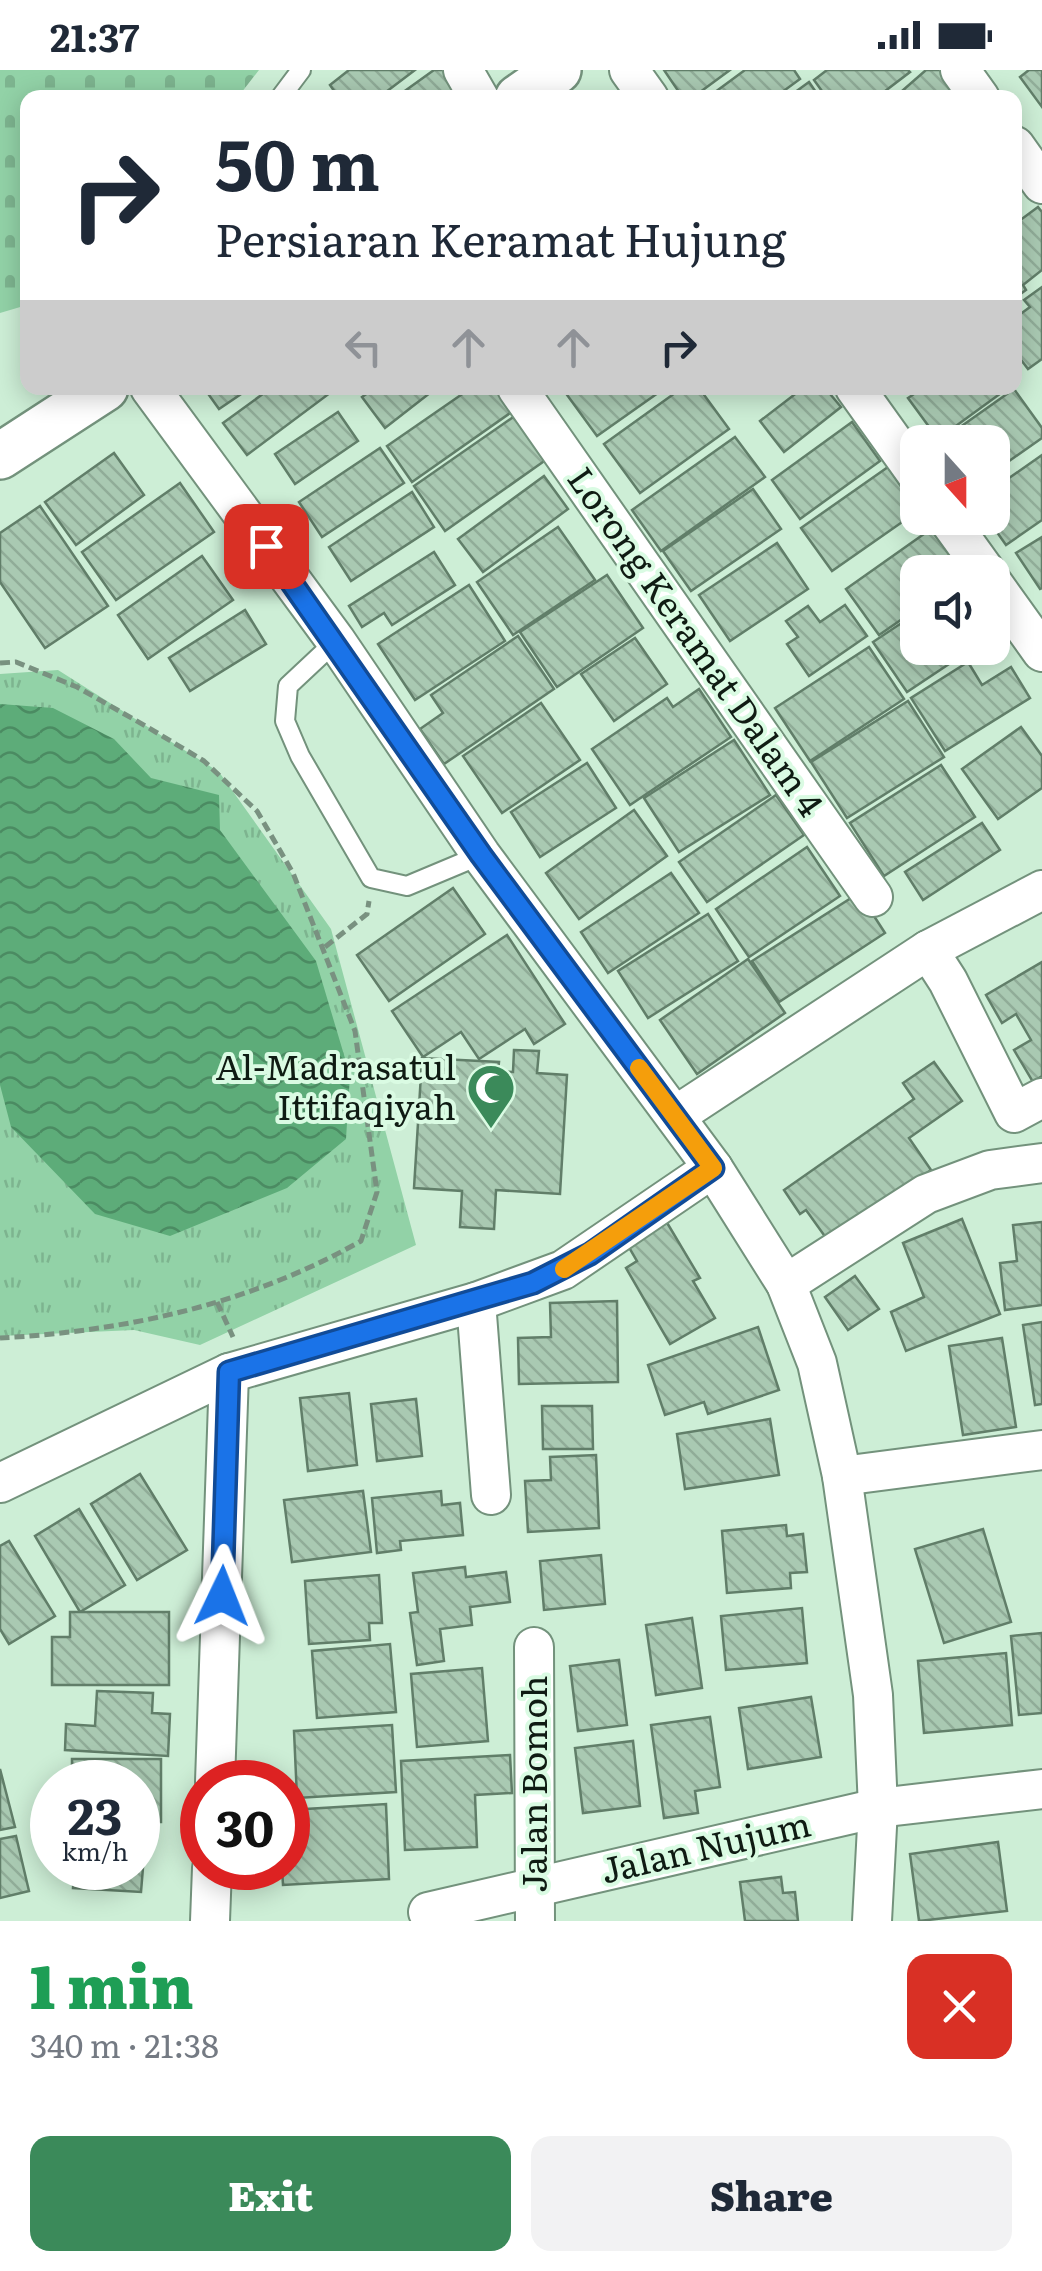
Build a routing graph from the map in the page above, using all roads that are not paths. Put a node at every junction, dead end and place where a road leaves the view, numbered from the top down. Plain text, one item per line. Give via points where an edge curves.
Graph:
1 (302, 70) edge
2 (558, 70) edge
3 (286, 90) edge
4 (529, 90) edge
5 (1022, 156) edge
6 (1042, 184) edge
7 (93, 395) edge
8 (155, 395) edge
9 (523, 395) edge
10 (860, 395) edge
11 (900, 451) edge
12 (0, 456) edge
13 (1010, 607) edge
14 (336, 641) junction
15 (1042, 652) edge
16 (481, 855) junction
17 (1042, 890) edge
18 (874, 897) dead end
19 (928, 950) junction
20 (1042, 1098) edge
21 (675, 1116) junction
22 (1042, 1163) edge
23 (713, 1168) junction
24 (786, 1284) junction
25 (476, 1302) junction
26 (229, 1372) junction
27 (1042, 1450) edge
28 (842, 1476) junction
29 (0, 1483) edge
30 (491, 1495) dead end
31 (534, 1647) dead end
32 (216, 1760) edge
33 (1042, 1789) edge
34 (878, 1808) junction
35 (211, 1890) edge
36 (535, 1905) edge
37 (428, 1912) dead end
38 (210, 1921) edge
39 (872, 1921) edge

1 - 3 lane
2 - 4 street
5 - 6 street
7 - 12 street
8 - 14 street
9 - 18 street, Lorong Keramat Dalam 4
10 - 11 street
13 - 15 street
14 - 16 street
14 - 16 lane via 288,686 285,721 372,878 407,886
16 - 21 street
17 - 19 street
19 - 20 street via 1014,1113
19 - 21 street
21 - 23 street
22 - 24 street via 990,1170 926,1194
23 - 24 street
23 - 25 street via 590,1254
24 - 28 street via 817,1363
25 - 26 street
25 - 30 street
26 - 29 street
26 - 32 street
27 - 28 street
28 - 34 street via 873,1695
31 - 36 street, Jalan Bomoh
33 - 34 street, Jalan Nujum
34 - 36 street, Jalan Nujum
34 - 39 street
35 - 38 street
36 - 37 street, Jalan Nujum

